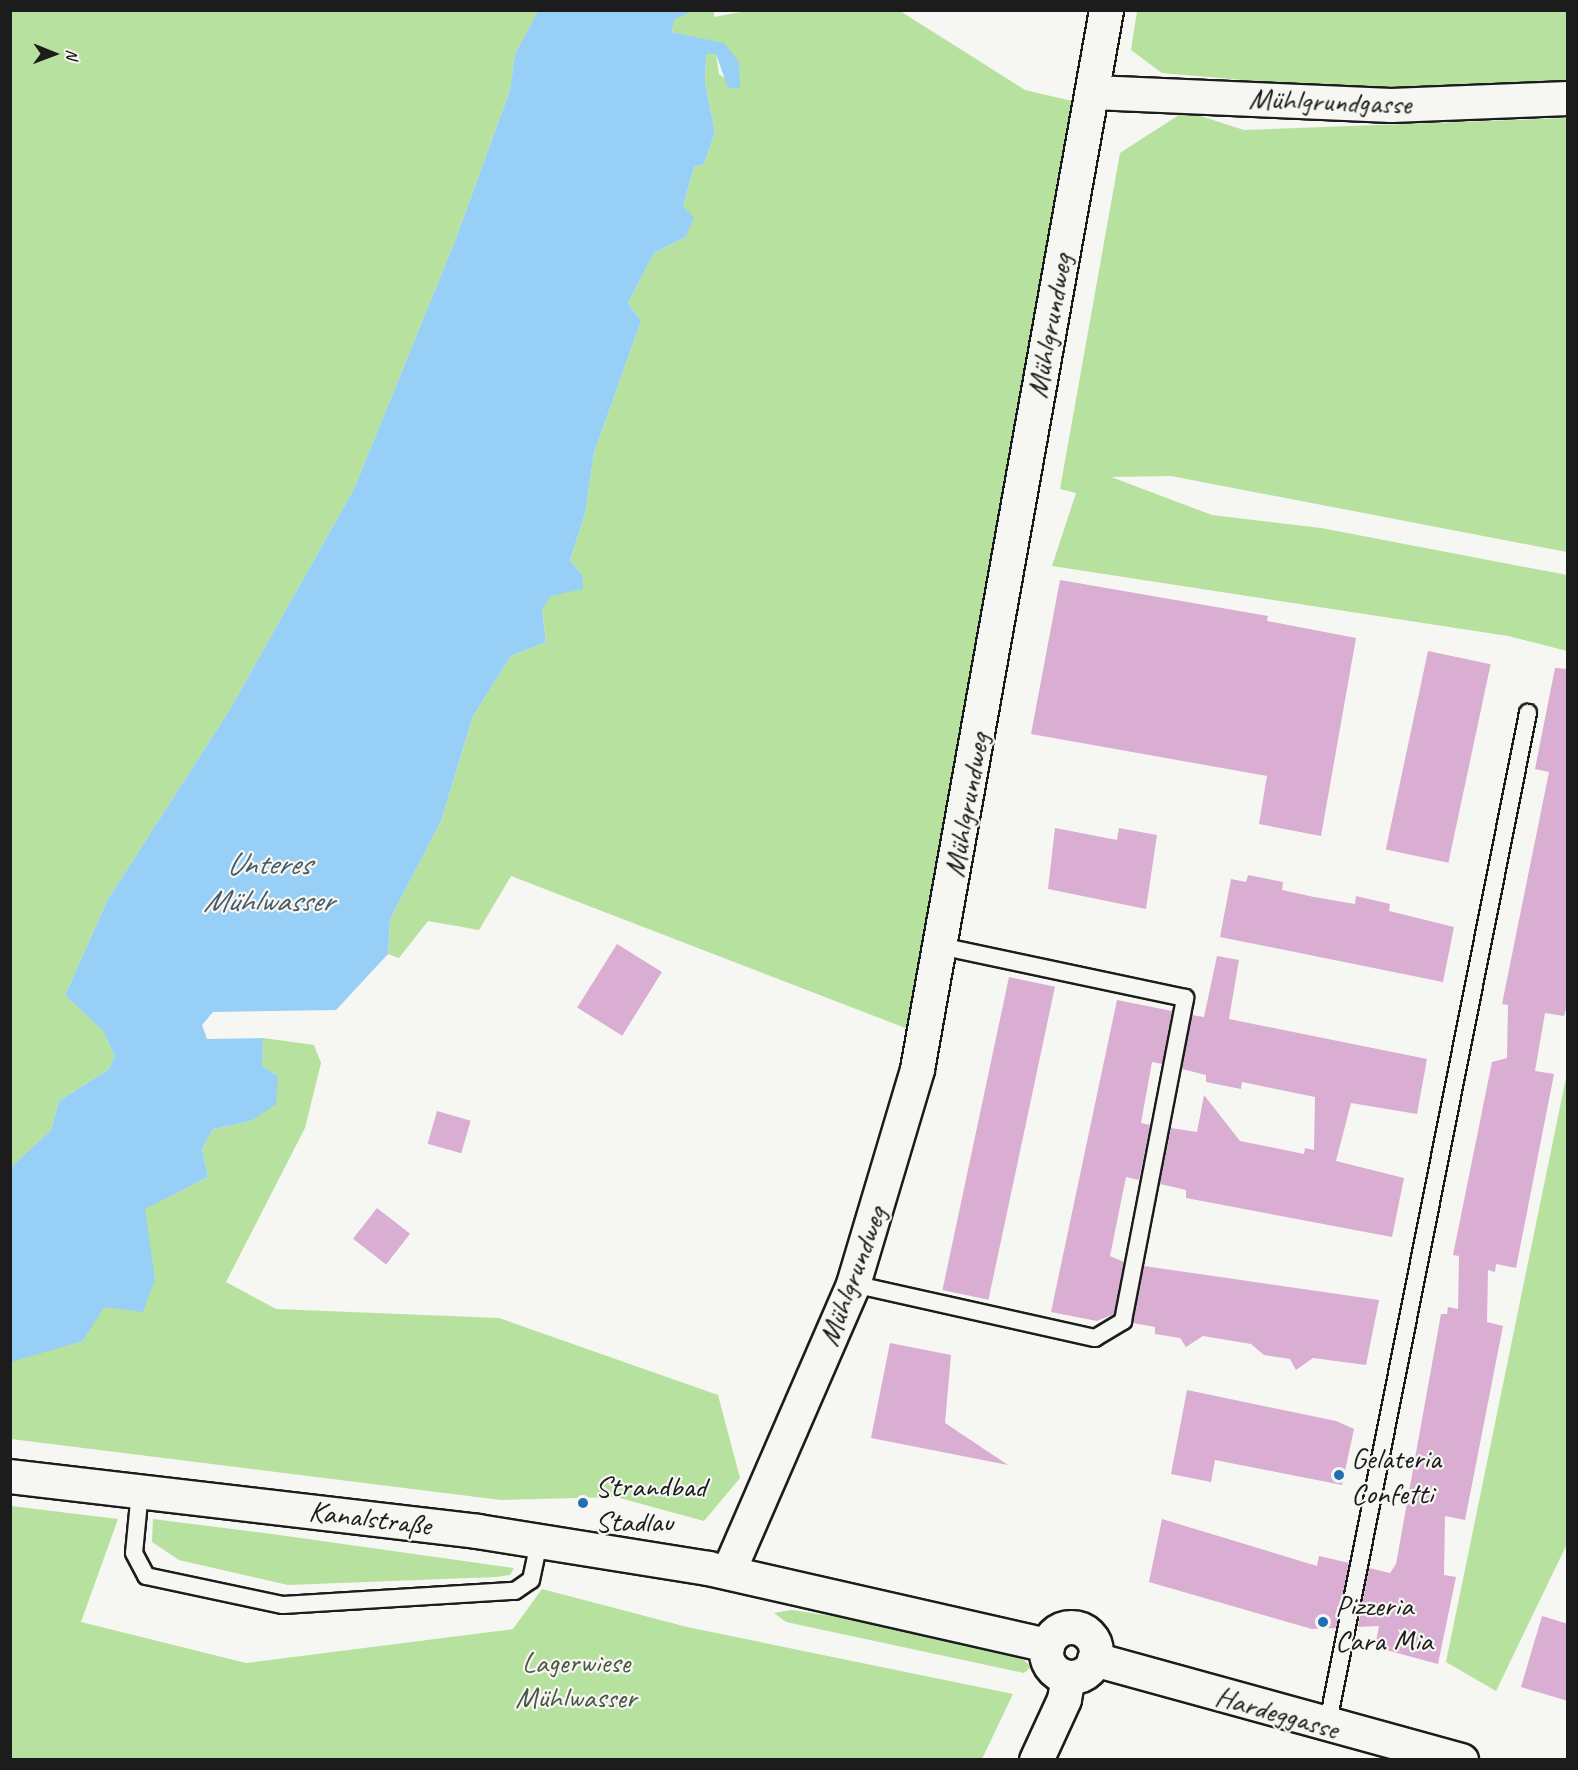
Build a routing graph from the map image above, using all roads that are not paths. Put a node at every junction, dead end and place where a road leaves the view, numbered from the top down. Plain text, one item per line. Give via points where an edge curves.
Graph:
1 (1106, 10) edge
2 (1092, 92) junction
3 (1568, 98) edge
4 (1528, 713) dead end
5 (942, 946) junction
6 (854, 1284) junction
7 (10, 1476) edge
8 (140, 1491) junction
9 (539, 1541) junction
10 (728, 1572) junction
11 (1047, 1645) junction
12 (1081, 1668) junction
13 (1327, 1727) junction
14 (1036, 1760) edge
15 (1461, 1760) edge

1 - 2 street, Mühlgrundweg
2 - 3 street, Mühlgrundgasse via 1391,105
2 - 5 street, Mühlgrundweg
4 - 13 lane
5 - 6 street, Mühlgrundweg via 917,1070
5 - 6 lane via 1185,998 1123,1321 1095,1338
6 - 10 street, Mühlgrundweg
7 - 8 street, Kanalstraße
8 - 9 street, Kanalstraße
8 - 9 lane via 134,1553 146,1576 283,1605 515,1591 531,1580
9 - 10 street, Kanalstraße
10 - 11 street
11 - 12 street via 1048,1662
11 - 12 street via 1057,1631 1082,1629 1094,1642
12 - 13 street, Hardeggasse
12 - 14 street
13 - 15 street, Hardeggasse

